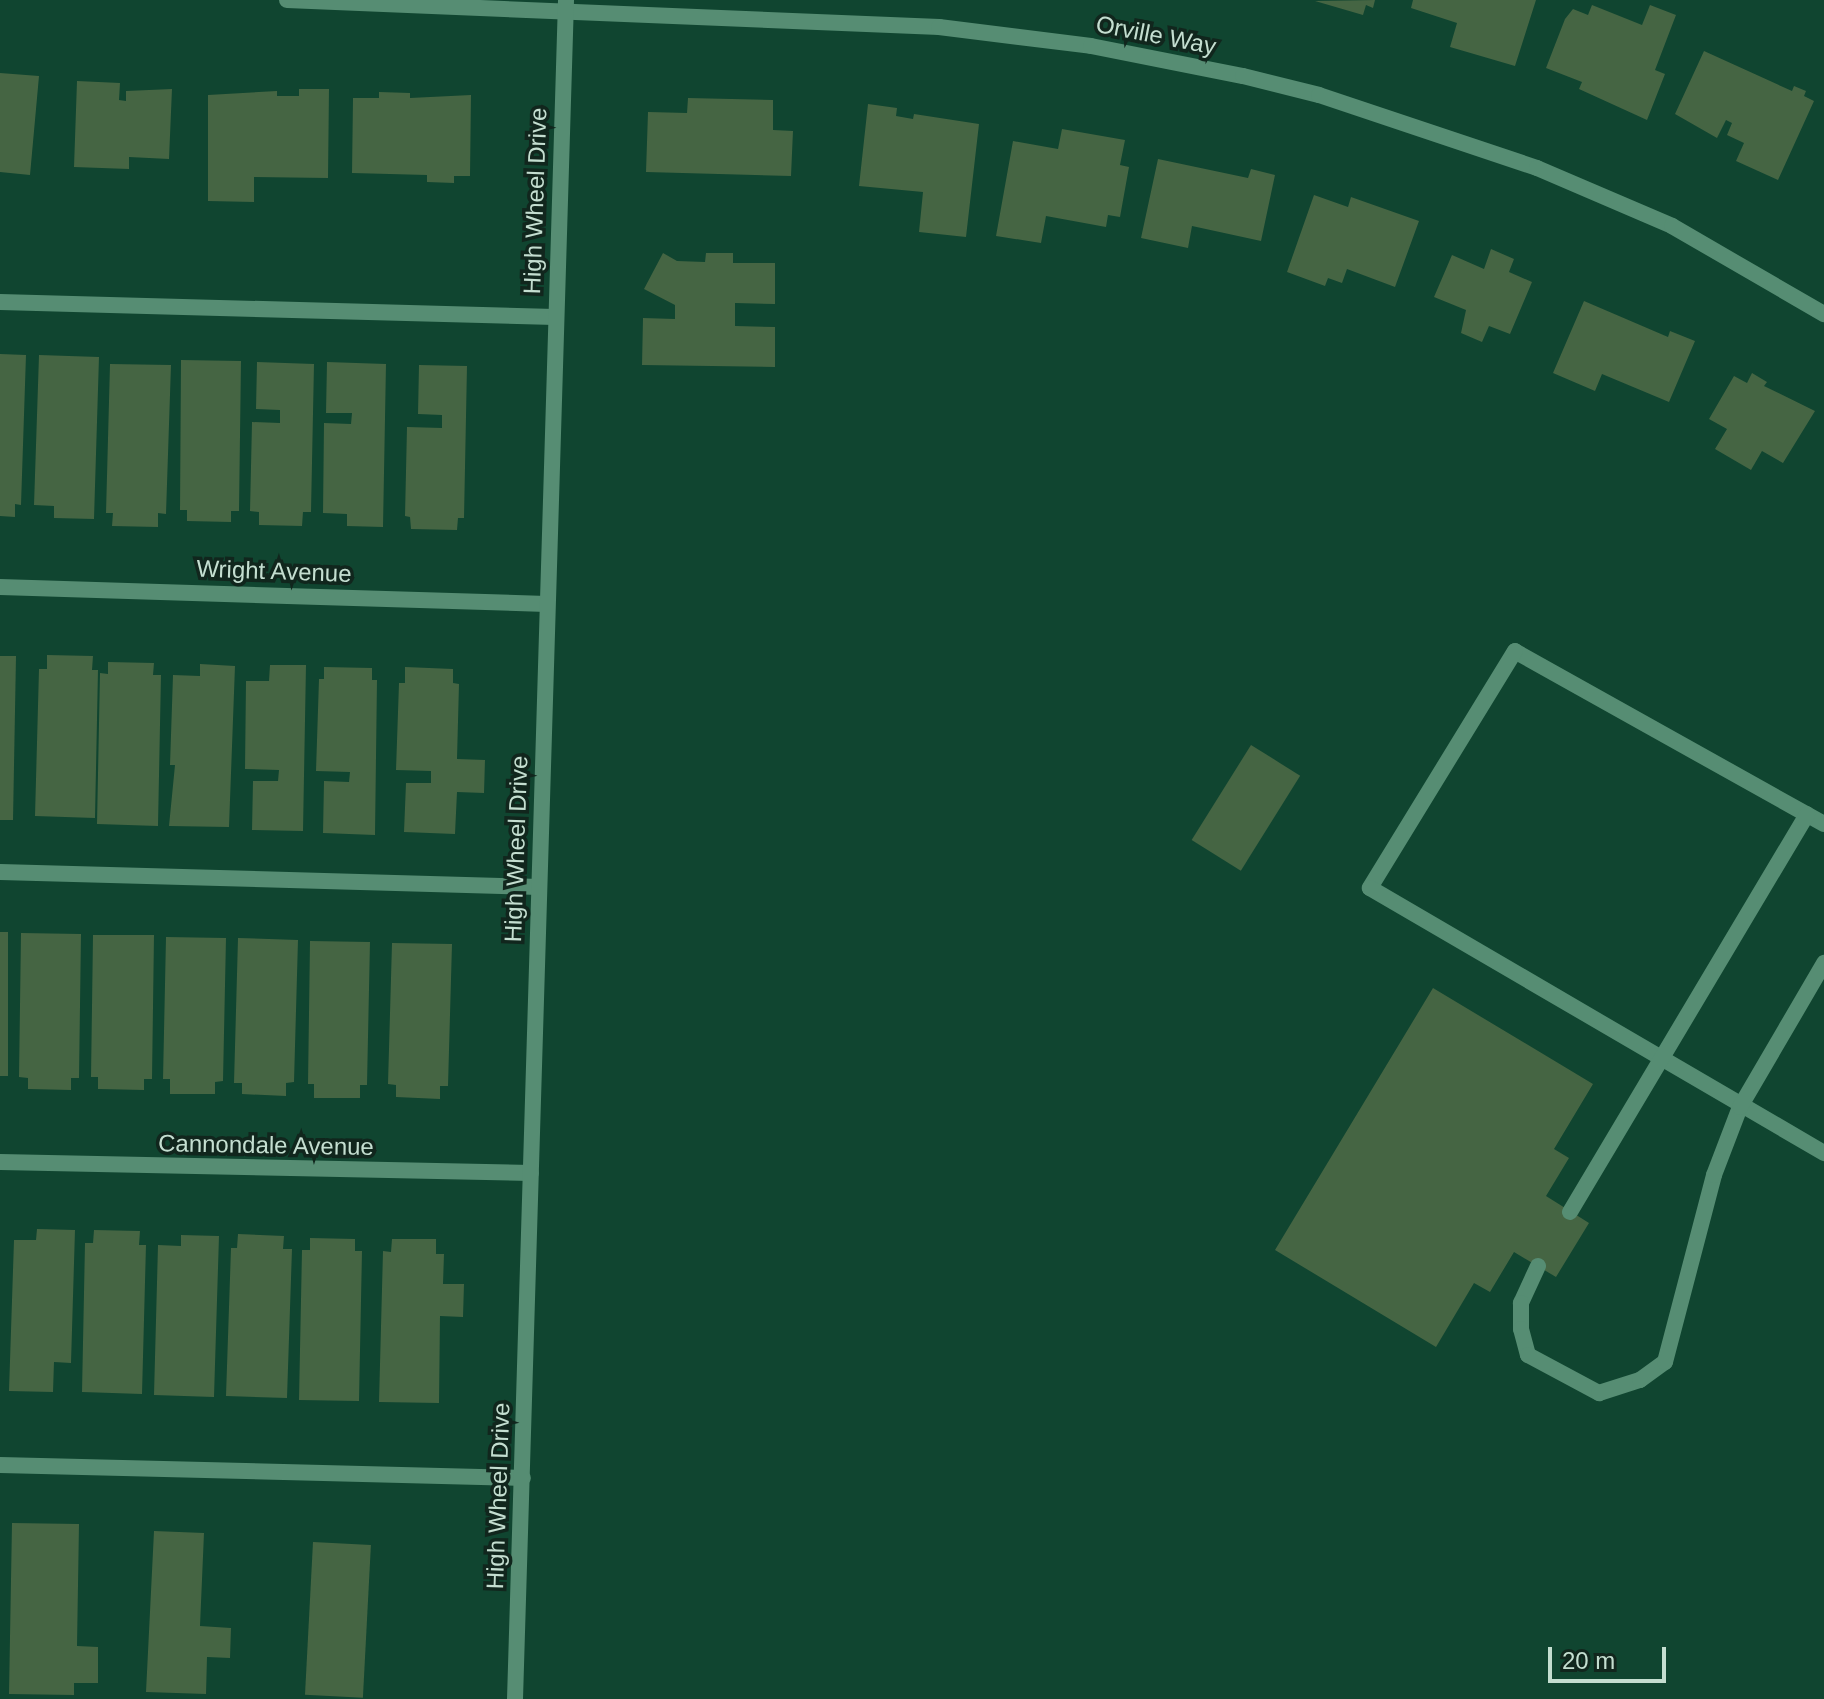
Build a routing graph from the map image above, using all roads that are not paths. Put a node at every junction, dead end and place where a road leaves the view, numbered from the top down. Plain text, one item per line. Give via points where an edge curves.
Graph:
1 (287, 0) edge
2 (566, 6) edge
3 (0, 302) edge
4 (1824, 314) edge
5 (555, 317) junction
6 (0, 587) edge
7 (547, 604) junction
8 (1807, 814) junction
9 (1824, 824) edge
10 (0, 872) edge
11 (539, 887) junction
12 (1824, 963) edge
13 (1662, 1060) junction
14 (1740, 1107) junction
15 (1824, 1153) edge
16 (0, 1162) edge
17 (531, 1173) junction
18 (1570, 1212) dead end
19 (1538, 1266) dead end
20 (0, 1465) edge
21 (523, 1478) junction
22 (515, 1699) edge

1 - 2 street, Orville Way
2 - 4 street, Orville Way via 939,27 1091,46 1243,76 1364,109 1537,168 1672,226
2 - 5 street, High Wheel Drive
3 - 5 street
5 - 7 street, High Wheel Drive
6 - 7 street, Wright Avenue
7 - 11 street, High Wheel Drive
8 - 9 street
8 - 13 street
8 - 13 street via 1515,651 1370,888
10 - 11 street
11 - 17 street, High Wheel Drive
12 - 14 street
13 - 14 street
13 - 18 street
14 - 15 street
14 - 19 street via 1714,1175 1665,1362 1640,1380 1599,1393 1528,1355 1521,1303
16 - 17 street, Cannondale Avenue
17 - 21 street, High Wheel Drive
20 - 21 street
21 - 22 street, High Wheel Drive

